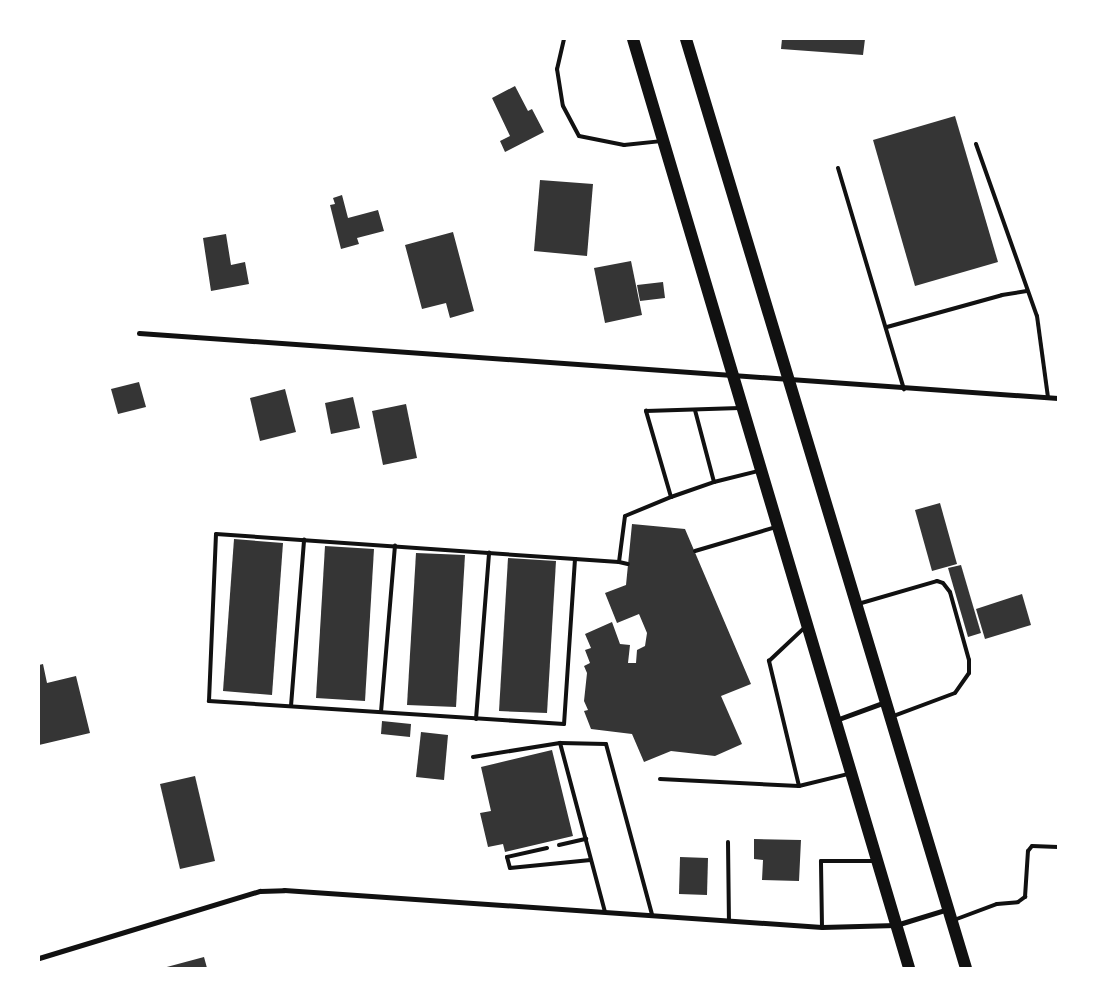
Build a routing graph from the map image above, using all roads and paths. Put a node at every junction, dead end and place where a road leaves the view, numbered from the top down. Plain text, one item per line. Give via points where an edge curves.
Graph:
1 (564, 39) edge
2 (633, 39) edge
3 (686, 39) edge
4 (663, 141) junction
5 (976, 144) dead end
6 (838, 168) dead end
7 (1027, 291) junction
8 (887, 327) junction
9 (139, 333) dead end
10 (732, 373) junction
11 (789, 379) junction
12 (904, 388) junction
13 (1048, 397) junction
14 (1058, 398) edge
15 (742, 408) junction
16 (695, 410) junction
17 (760, 470) junction
18 (714, 482) junction
19 (671, 498) junction
20 (777, 527) junction
21 (304, 540) junction
22 (395, 546) junction
23 (694, 551) dead end
24 (489, 553) junction
25 (575, 559) junction
26 (619, 562) junction
27 (628, 564) dead end
28 (857, 604) junction
29 (806, 627) junction
30 (886, 701) junction
31 (291, 706) junction
32 (381, 712) junction
33 (891, 717) junction
34 (476, 719) junction
35 (834, 721) junction
36 (560, 743) junction
37 (473, 758) dead end
38 (850, 774) junction
39 (660, 779) dead end
40 (799, 786) junction
41 (586, 839) junction
42 (728, 842) dead end
43 (559, 845) dead end
44 (547, 848) dead end
45 (1058, 848) edge
46 (592, 860) junction
47 (876, 861) junction
48 (605, 912) junction
49 (950, 915) junction
50 (652, 916) junction
51 (729, 920) junction
52 (896, 925) junction
53 (822, 927) junction
54 (39, 958) edge
55 (909, 968) edge
56 (966, 968) edge

1 - 4 lane via 558,78 563,106 579,136 624,145
2 - 4 main road
3 - 11 main road
4 - 10 main road
5 - 7 lane
6 - 8 lane
7 - 8 lane
7 - 13 lane via 1042,343
8 - 12 lane
9 - 10 street
10 - 11 street
10 - 15 main road
11 - 12 street
11 - 28 main road
12 - 13 street
13 - 14 street
15 - 16 lane
15 - 17 main road
16 - 18 lane
16 - 19 lane via 646,412
17 - 18 lane
17 - 20 main road
18 - 19 lane
19 - 26 lane via 625,516
20 - 23 lane
20 - 29 main road
21 - 22 lane
21 - 31 lane
21 - 31 lane via 216,534 209,700
22 - 24 lane
22 - 32 lane
24 - 25 lane
24 - 34 lane
25 - 26 lane
25 - 34 lane via 564,724
26 - 27 lane
28 - 30 main road
28 - 33 lane via 937,581 943,582 950,592 969,660 967,678 947,697
29 - 35 main road
29 - 40 lane via 769,661
30 - 33 main road
30 - 35 street
31 - 32 lane
32 - 34 lane
33 - 49 main road
35 - 38 main road
36 - 37 lane
36 - 41 lane
36 - 50 lane via 606,744
38 - 40 lane
38 - 47 main road
39 - 40 lane
41 - 43 lane
41 - 46 lane
42 - 51 lane
44 - 46 lane via 507,858 510,868
45 - 49 lane via 1032,846 1028,851 1025,897 1018,902
46 - 48 lane
47 - 52 main road
47 - 53 lane via 821,861
48 - 50 street
48 - 54 street via 260,891
49 - 52 street
49 - 56 main road
50 - 51 street
51 - 53 street
52 - 53 street
52 - 55 main road

